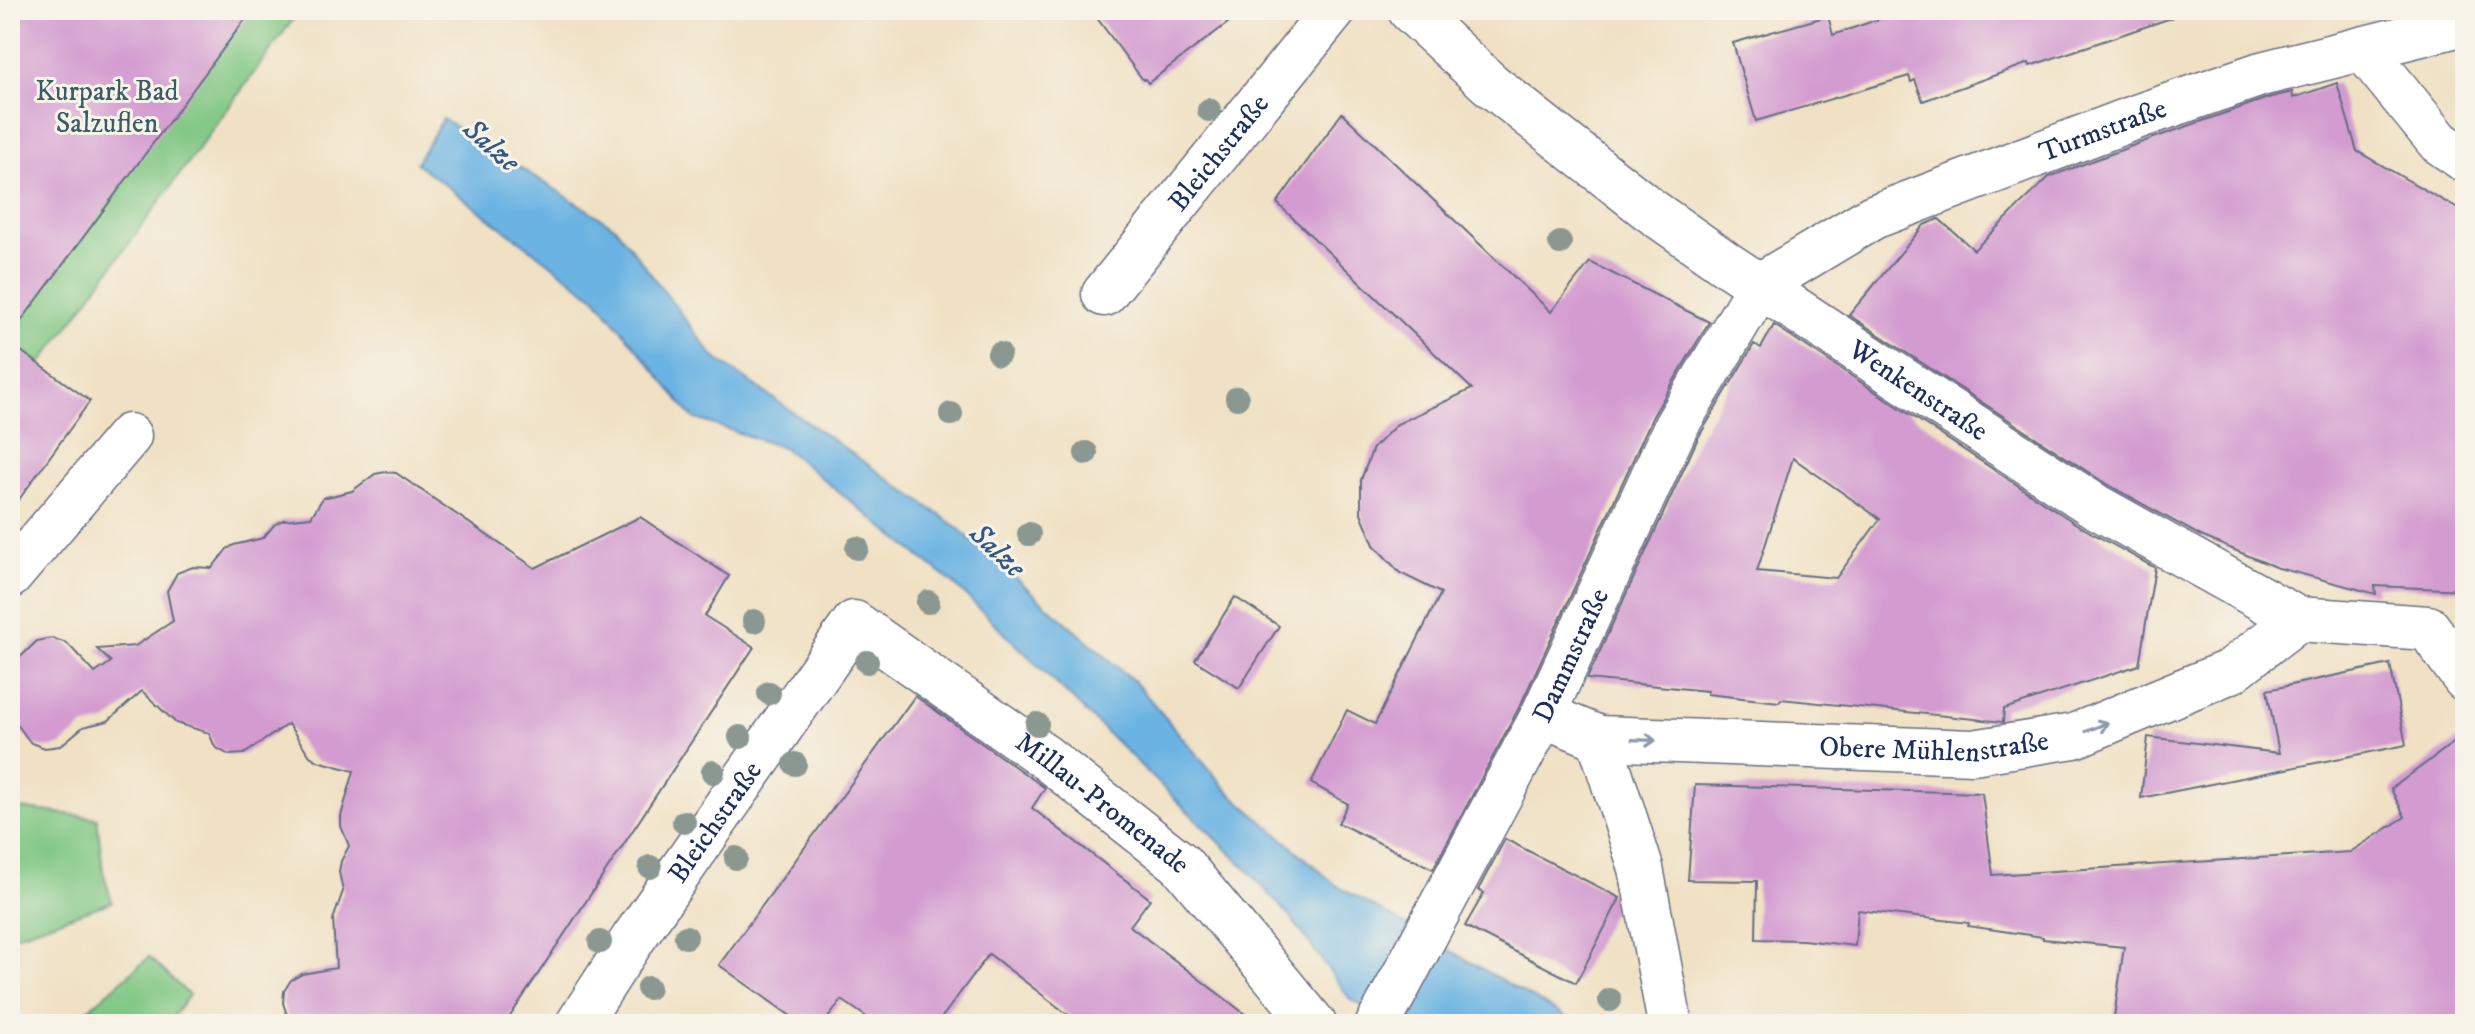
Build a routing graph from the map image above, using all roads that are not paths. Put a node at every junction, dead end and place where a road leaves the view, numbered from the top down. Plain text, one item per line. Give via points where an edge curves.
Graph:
1 (1334, 10) edge
2 (1410, 10) edge
3 (2465, 23) edge
4 (2364, 50) junction
5 (2465, 160) edge
6 (1760, 285) junction
7 (1104, 294) dead end
8 (129, 436) dead end
9 (10, 576) edge
10 (2298, 619) junction
11 (854, 623) joint
12 (2446, 624) edge
13 (2465, 679) edge
14 (1543, 715) junction
15 (1599, 738) junction
16 (1379, 1023) edge
17 (578, 1024) edge
18 (1314, 1024) edge
19 (1670, 1024) edge

1 - 7 street, Bleichstraße
2 - 6 street, Wenkenstraße via 1490,84 1650,210
3 - 4 street, Turmstraße
4 - 5 street via 2439,142
4 - 6 street, Turmstraße via 2261,74 1873,217
6 - 10 street, Wenkenstraße via 2095,506
6 - 14 street, Dammstraße via 1676,426
8 - 9 street
10 - 12 street, Wenkenstraße
15 -> 10 street, Obere Mühlenstraße via 1973,752 2074,736 2231,671
11 - 17 street, Bleichstraße
11 - 18 street, Millau-Promenade via 1045,757 1181,864
12 - 13 street, Wenkenstraße
14 - 15 street, Obere Mühlenstraße
14 - 16 street, Dammstraße
15 - 19 street via 1641,868

